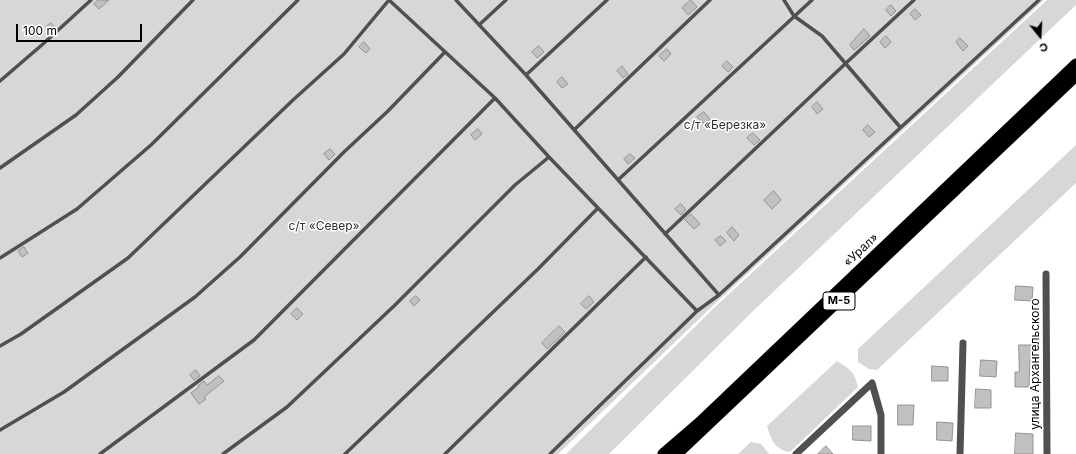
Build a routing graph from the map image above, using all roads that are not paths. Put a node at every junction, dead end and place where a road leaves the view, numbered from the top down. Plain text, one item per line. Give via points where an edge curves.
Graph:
1 (91, 0) edge
2 (193, 0) edge
3 (298, 0) edge
4 (389, 0) edge
5 (456, 0) edge
6 (506, 0) edge
7 (607, 0) edge
8 (710, 0) edge
9 (784, 0) edge
10 (812, 0) edge
11 (914, 0) edge
12 (1039, 0) edge
13 (794, 16) junction
14 (479, 25) junction
15 (445, 52) junction
16 (845, 64) junction
17 (1076, 64) edge
18 (526, 75) junction
19 (1076, 76) edge
20 (0, 81) edge
21 (495, 98) junction
22 (900, 127) junction
23 (574, 130) junction
24 (549, 157) junction
25 (0, 168) edge
26 (618, 180) junction
27 (598, 208) junction
28 (665, 234) junction
29 (646, 257) junction
30 (0, 258) edge
31 (1046, 274) dead end
32 (719, 294) junction
33 (697, 311) junction
34 (963, 343) dead end
35 (0, 346) edge
36 (0, 430) edge
37 (100, 454) edge
38 (223, 454) edge
39 (345, 454) edge
40 (445, 454) edge
41 (550, 454) edge
42 (663, 454) edge
43 (677, 454) edge
44 (796, 454) edge
45 (881, 454) edge
46 (960, 454) edge
47 (1047, 454) edge

1 - 20 lane
2 - 25 lane via 118,77 76,115
3 - 30 lane via 151,144 77,209
4 - 15 lane
4 - 35 lane via 344,54 128,258 21,334
5 - 14 lane
6 - 14 lane
7 - 18 lane
8 - 23 lane
9 - 13 lane
10 - 13 lane
11 - 16 lane
12 - 22 lane
13 - 16 lane via 822,36
13 - 26 lane
14 - 18 lane
15 - 21 lane
15 - 36 lane via 240,257 195,297 64,392
16 - 22 lane
16 - 28 lane
17 - 42 highway, «Урал» / М-5 via 699,423
18 - 23 lane
19 - 43 highway, «Урал» / М-5
21 - 24 lane
21 - 37 lane via 254,340
22 - 32 lane
23 - 26 lane
24 - 27 lane
24 - 38 lane via 515,185 394,306 287,407
26 - 28 lane
27 - 29 lane
27 - 39 lane
28 - 32 lane
29 - 33 lane
29 - 40 lane
31 - 47 street, улица Архангельского
32 - 33 lane
33 - 41 lane
34 - 46 street
44 - 45 street via 872,383 881,415

